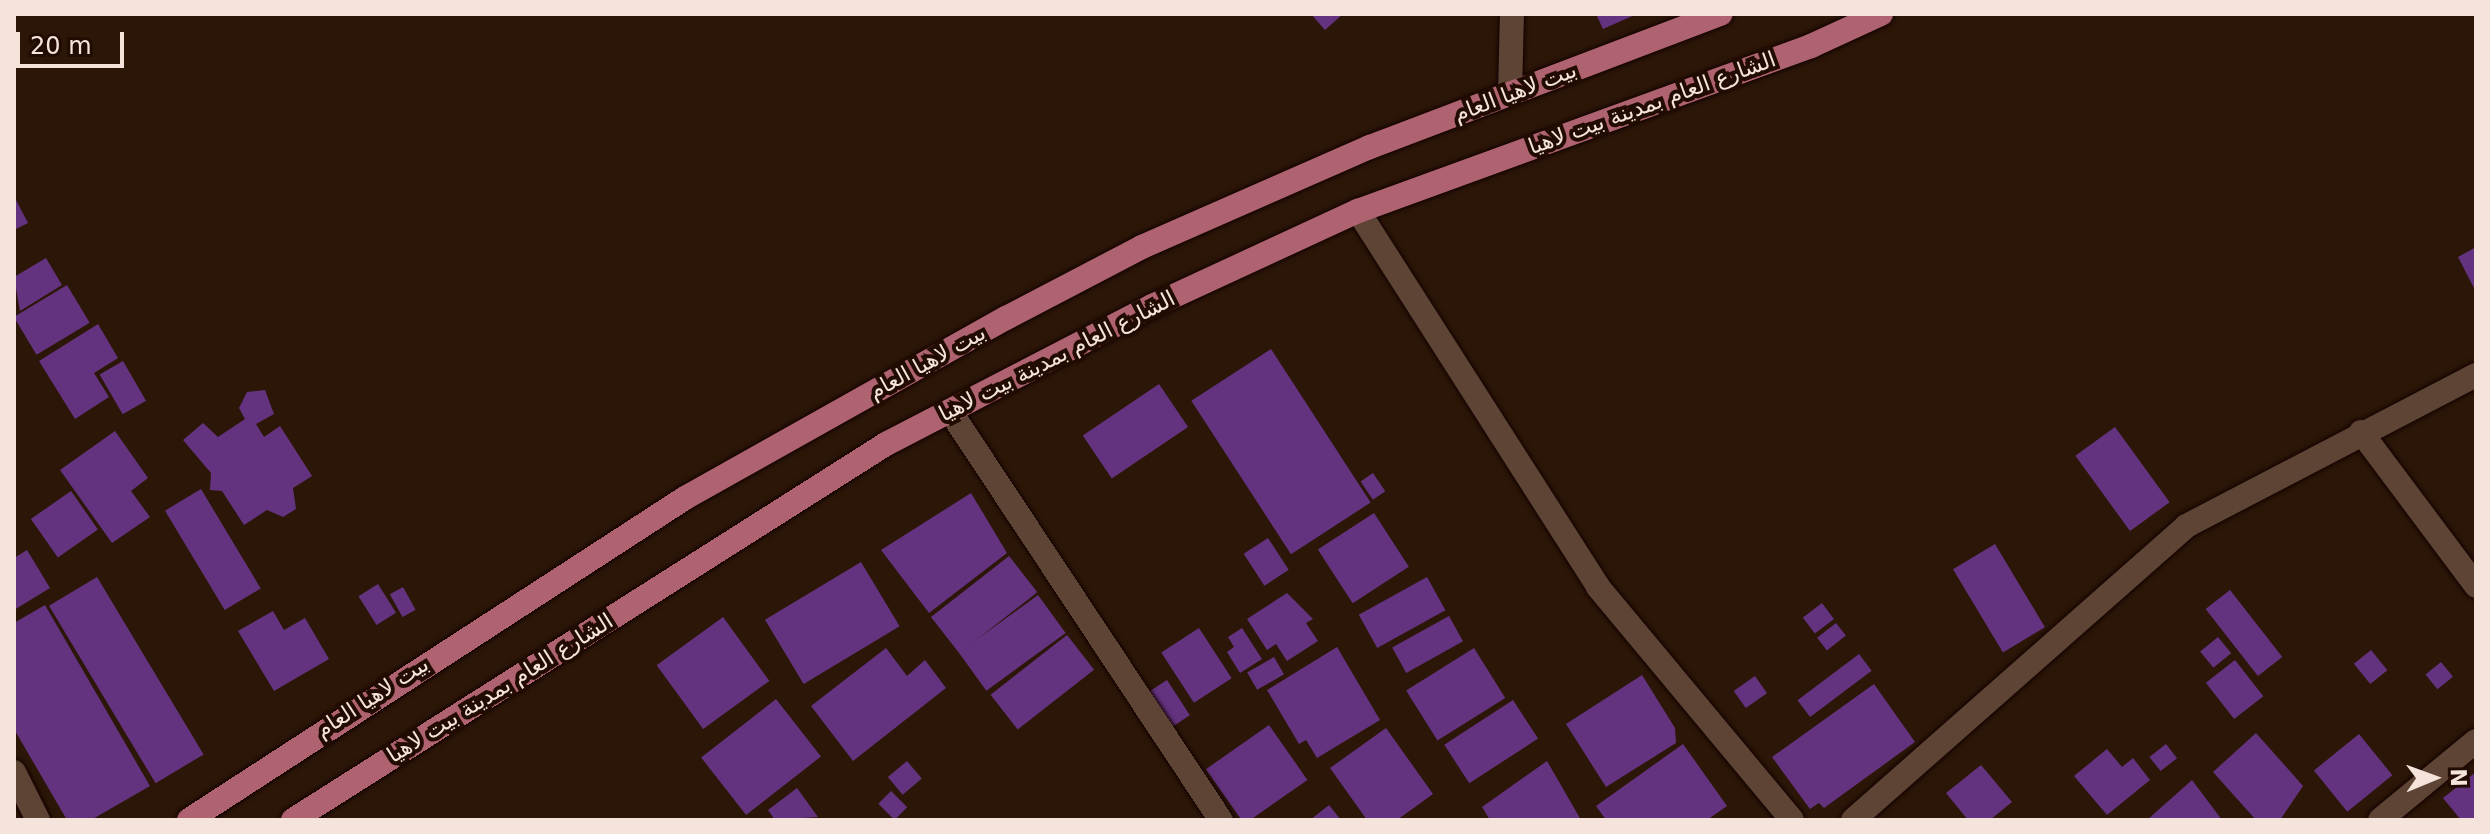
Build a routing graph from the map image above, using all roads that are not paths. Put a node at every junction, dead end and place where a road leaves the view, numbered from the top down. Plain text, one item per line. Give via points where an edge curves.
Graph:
1 (1512, 14) edge
2 (1721, 14) edge
3 (1881, 14) edge
4 (1510, 94) junction
5 (1358, 211) junction
6 (2476, 375) edge
7 (950, 411) junction
8 (2361, 432) junction
9 (2476, 586) edge
10 (2476, 741) edge
11 (14, 772) edge
12 (38, 820) edge
13 (189, 820) edge
14 (293, 820) edge
15 (1221, 820) edge
16 (1792, 820) edge
17 (1853, 820) edge
18 (2380, 820) edge

1 - 4 street
2 - 4 main road, بيت لاهيا العام
3 - 5 main road, الشارع العام بمدينة بيت لاهيا via 1811,46
4 - 13 main road, بيت لاهيا العام via 1142,247 1006,318 685,498
5 - 7 main road, الشارع العام بمدينة بيت لاهيا
5 - 16 street via 1598,587
6 - 8 street
7 - 14 main road, الشارع العام بمدينة بيت لاهيا
7 - 15 street
8 - 9 street
8 - 17 street via 2186,526
10 - 18 street
11 - 12 street

